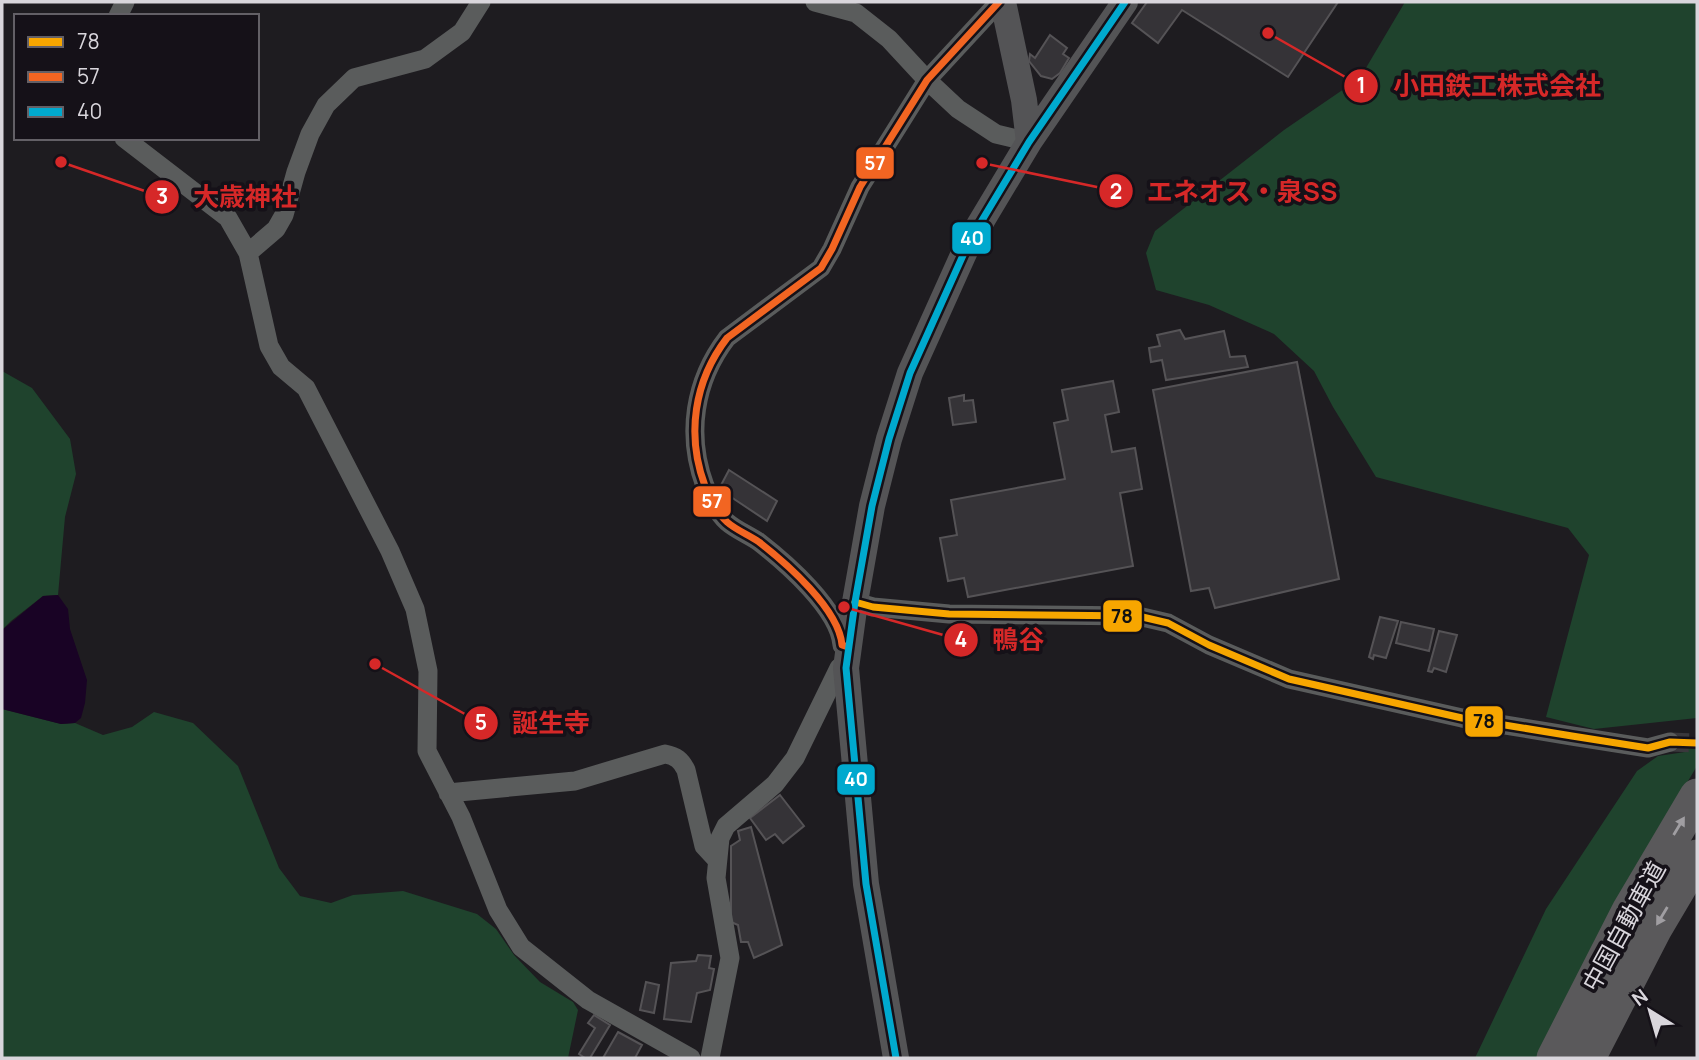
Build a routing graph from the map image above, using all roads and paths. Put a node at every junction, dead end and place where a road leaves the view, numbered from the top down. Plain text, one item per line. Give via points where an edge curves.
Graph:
1 (481, 2) edge
2 (815, 2) edge
3 (1001, 2) edge
4 (1125, 2) edge
5 (927, 80) junction
6 (127, 140) edge
7 (1029, 142) junction
8 (248, 253) junction
9 (855, 602) junction
10 (847, 658) junction
11 (1670, 742) tunnel mouth
12 (448, 793) junction
13 (1697, 796) edge
14 (1697, 857) edge
15 (717, 860) junction
16 (691, 1058) edge
17 (710, 1058) edge
18 (896, 1058) edge
19 (1554, 1058) edge
20 (1588, 1058) edge

1 - 8 street via 462,32 425,59 354,78 327,104 310,134 284,215 276,229
2 - 5 street via 856,13 889,39
3 - 5 street
3 - 7 main road
4 - 7 main road
5 - 7 street via 958,109 996,134
5 - 10 street via 860,187 827,259 808,279 727,338 706,369 695,410 697,458 711,500 726,522 758,541 828,610 842,635
6 - 8 street via 228,218
7 - 9 main road via 969,242 910,373 872,506
8 - 12 street via 269,346 281,367 306,388 415,609 428,671 427,751
9 - 10 main road
9 - 11 street via 949,614 1138,616 1168,623 1289,679 1462,718 1648,748
10 - 15 street via 795,758 775,784 726,826
10 - 18 main road via 866,884
12 - 15 street via 575,781 674,755 686,770 704,846
12 - 16 street via 498,910 521,947 587,1000
19 -> 13 highway, 中国自動車道 via 1629,911
14 -> 20 highway, 中国自動車道
15 - 17 street via 730,958

